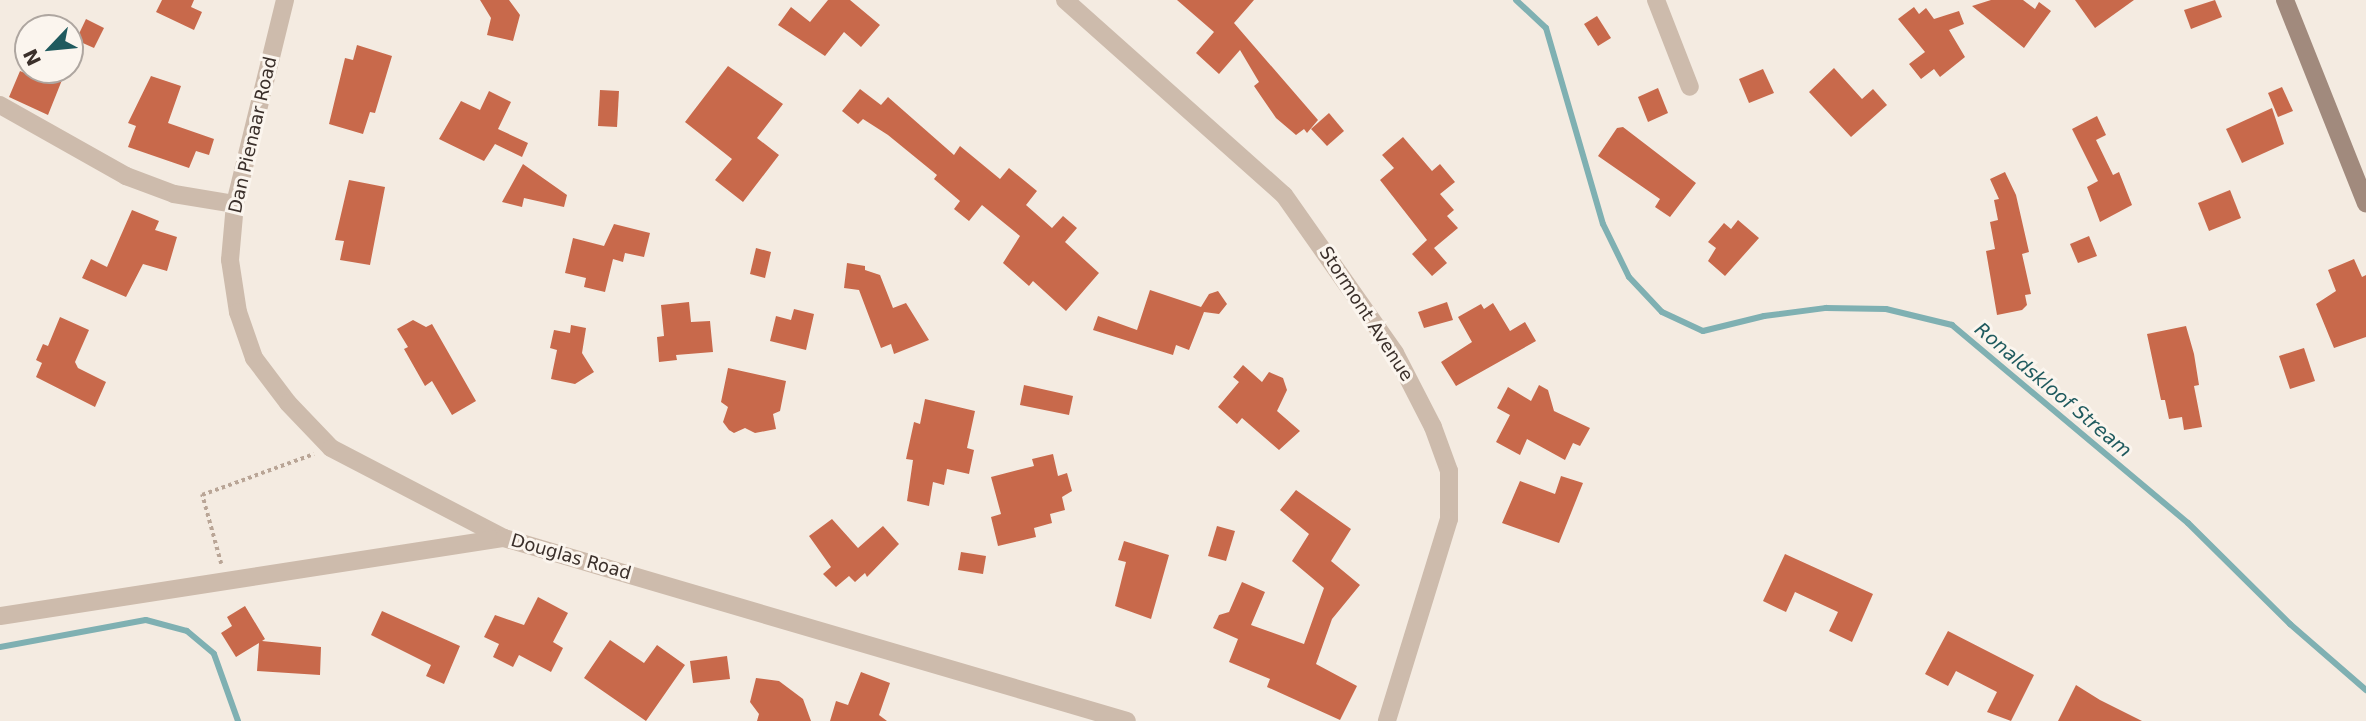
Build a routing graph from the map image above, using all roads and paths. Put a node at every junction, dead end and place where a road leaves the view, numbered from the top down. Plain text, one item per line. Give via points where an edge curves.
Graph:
1 (285, 0) edge
2 (1065, 0) edge
3 (1656, 0) edge
4 (2285, 0) edge
5 (1690, 87) dead end
6 (0, 105) edge
7 (235, 204) junction
8 (2366, 204) edge
9 (331, 448) junction
10 (504, 538) junction
11 (226, 583) junction
12 (0, 616) edge
13 (1127, 721) edge
14 (1387, 721) edge

1 - 7 street, Dan Pienaar Road
2 - 14 street, Stormont Avenue via 1284,195 1395,353 1433,427 1449,471 1448,519
3 - 5 street
4 - 8 main road
6 - 7 street via 126,176 174,194
7 - 9 street, Dan Pienaar Road via 230,260 238,312 254,358
9 - 10 street, Dan Pienaar Road
9 - 11 path via 202,495
10 - 11 street, Douglas Road
10 - 13 street, Douglas Road
11 - 12 street, Douglas Road

